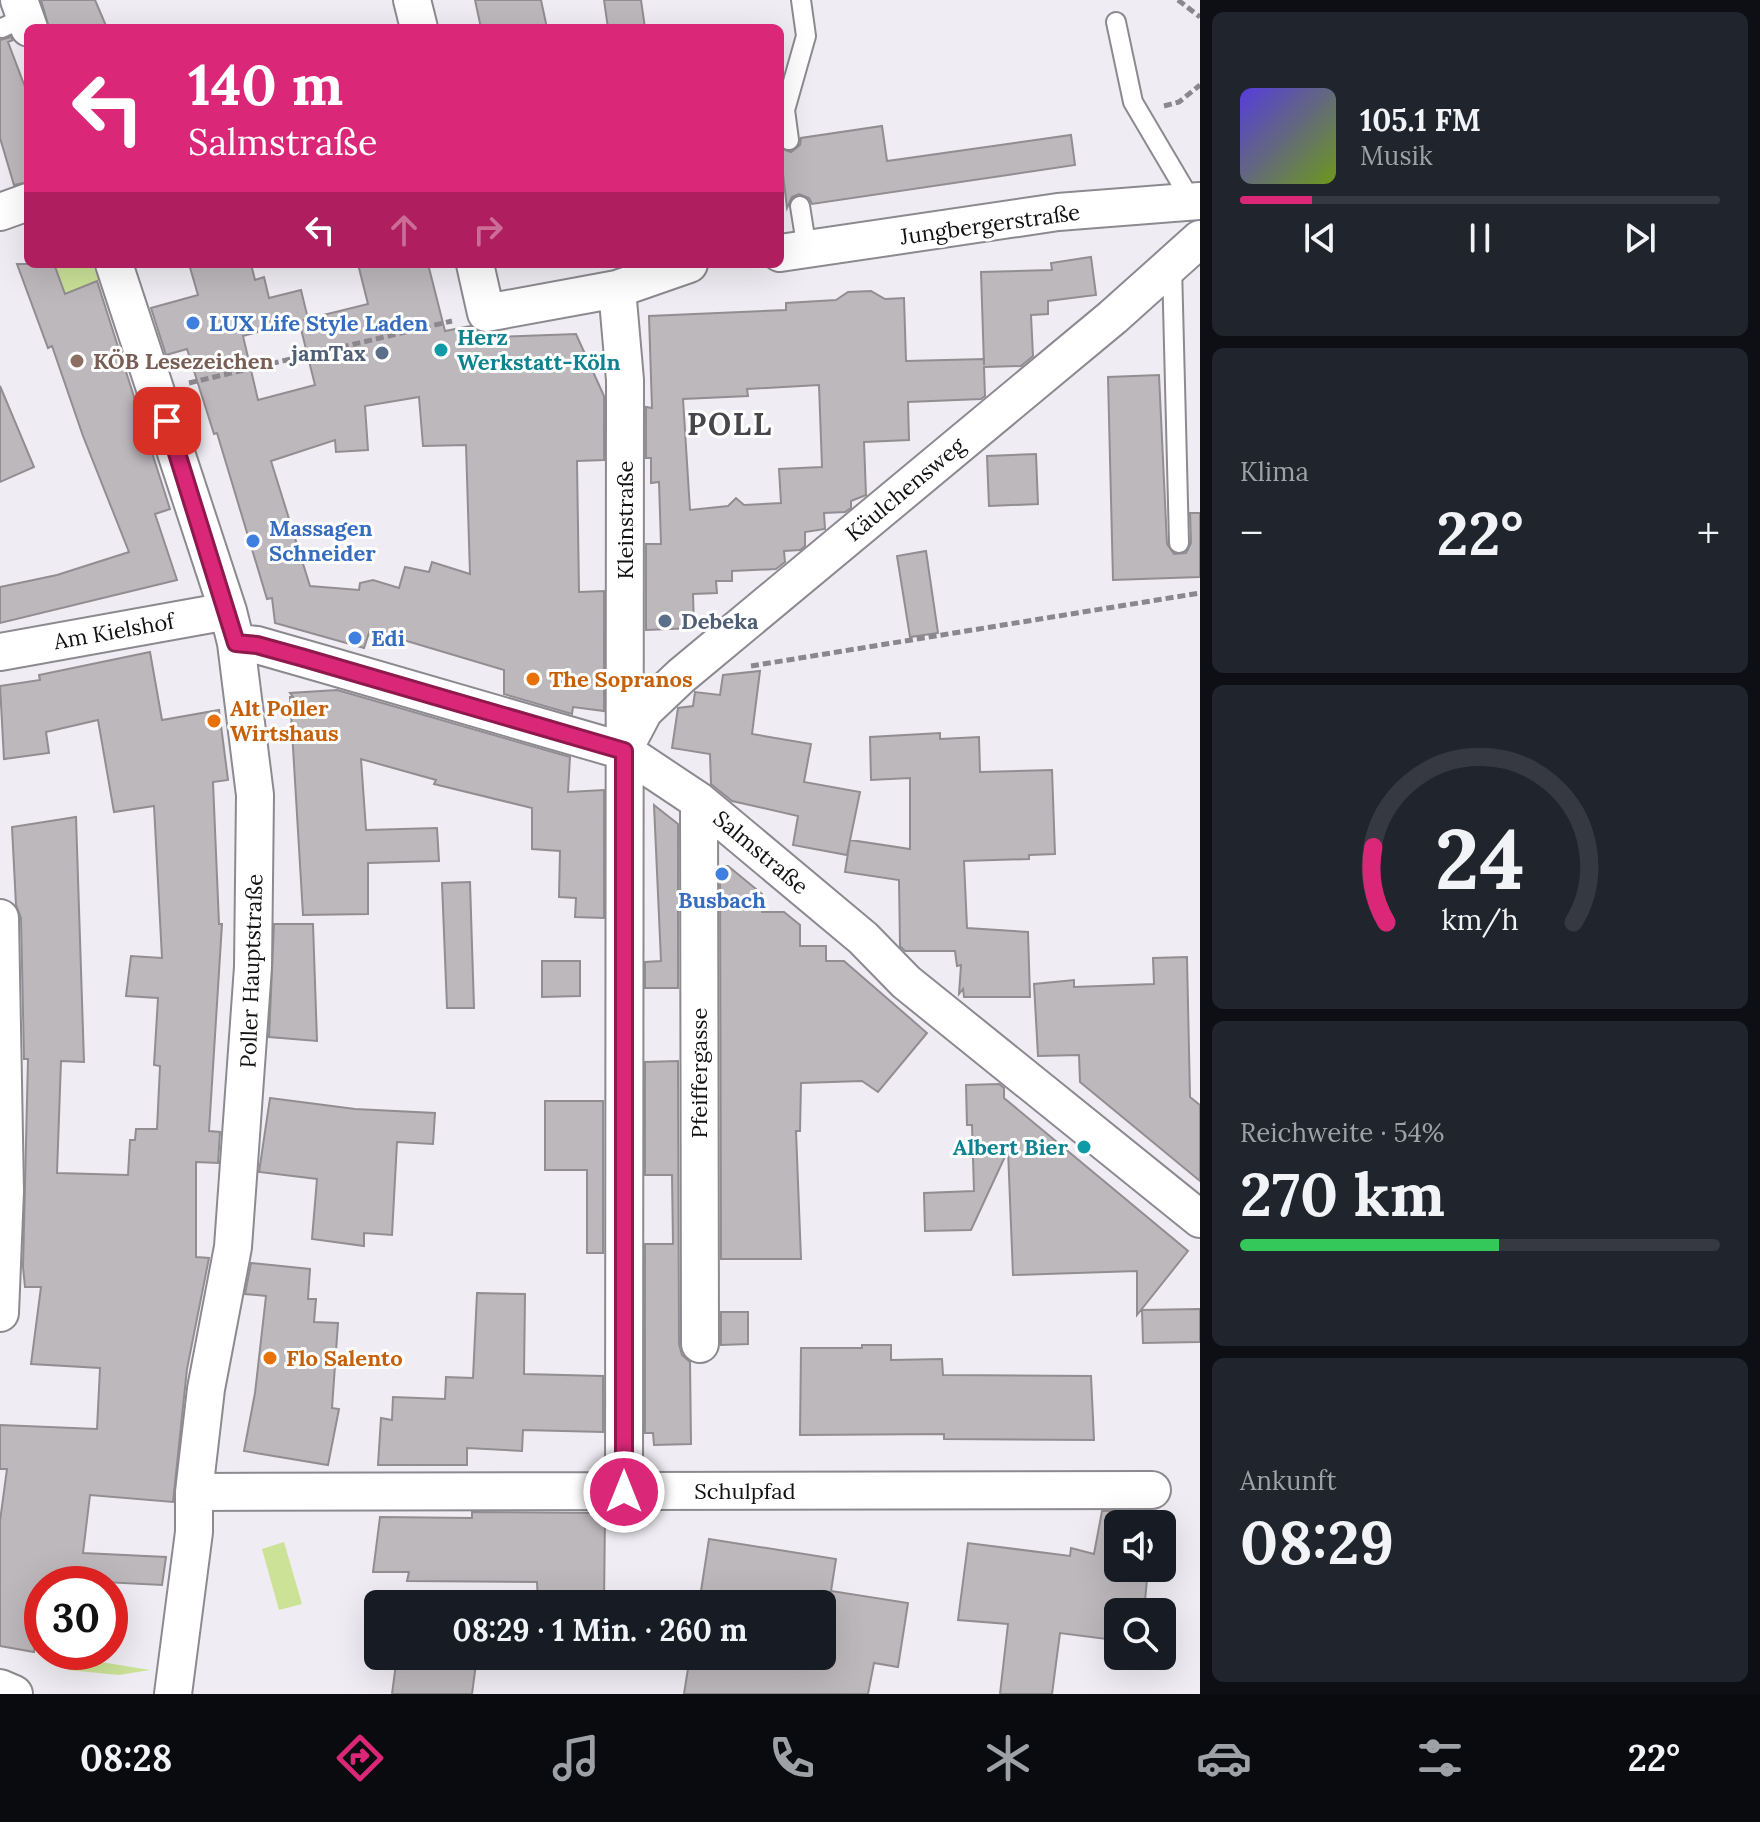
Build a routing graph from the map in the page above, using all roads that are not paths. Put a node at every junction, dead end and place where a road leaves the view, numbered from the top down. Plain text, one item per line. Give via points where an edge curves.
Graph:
1 (801, 0) edge
2 (1116, 22) dead end
3 (789, 140) dead end
4 (1196, 202) edge
5 (24, 203) edge
6 (800, 206) dead end
7 (0, 212) edge
8 (1200, 239) edge
9 (794, 251) edge
10 (1172, 266) junction
11 (115, 268) edge
12 (476, 268) edge
13 (677, 268) edge
14 (617, 289) junction
15 (1179, 543) dead end
16 (232, 627) junction
17 (0, 652) edge
18 (624, 751) junction
19 (699, 801) junction
20 (0, 918) edge
21 (1200, 1219) edge
22 (0, 1313) edge
23 (700, 1344) dead end
24 (1152, 1490) dead end
25 (194, 1492) junction
26 (624, 1492) junction
27 (0, 1688) edge
28 (14, 1694) edge
29 (173, 1694) edge

1 - 3 lane via 806,36 785,110
2 - 4 lane via 1133,102
4 - 9 street, Jungbergerstraße via 1058,212
5 - 7 street
6 - 9 lane
8 - 10 street, Käulchensweg
10 - 15 lane
10 - 18 street, Käulchensweg via 681,676 644,711
11 - 16 street, Poller Hauptstraße
12 - 14 street via 486,313
13 - 14 street
14 - 18 street, Kleinstraße via 625,380
16 - 17 street, Am Kielshof
16 - 18 street, Salmstraße via 257,645
16 - 25 street, Poller Hauptstraße via 255,795 253,967 233,1247 206,1389
18 - 19 street, Salmstraße
18 - 26 street, Kleinstraße
19 - 21 street, Salmstraße via 842,920 906,982
19 - 23 street, Pfeiffergasse
20 - 22 street via 5,1191
24 - 26 street, Schulpfad
25 - 26 street, Schulpfad
25 - 29 street, Poller Hauptstraße via 194,1532
27 - 28 street

